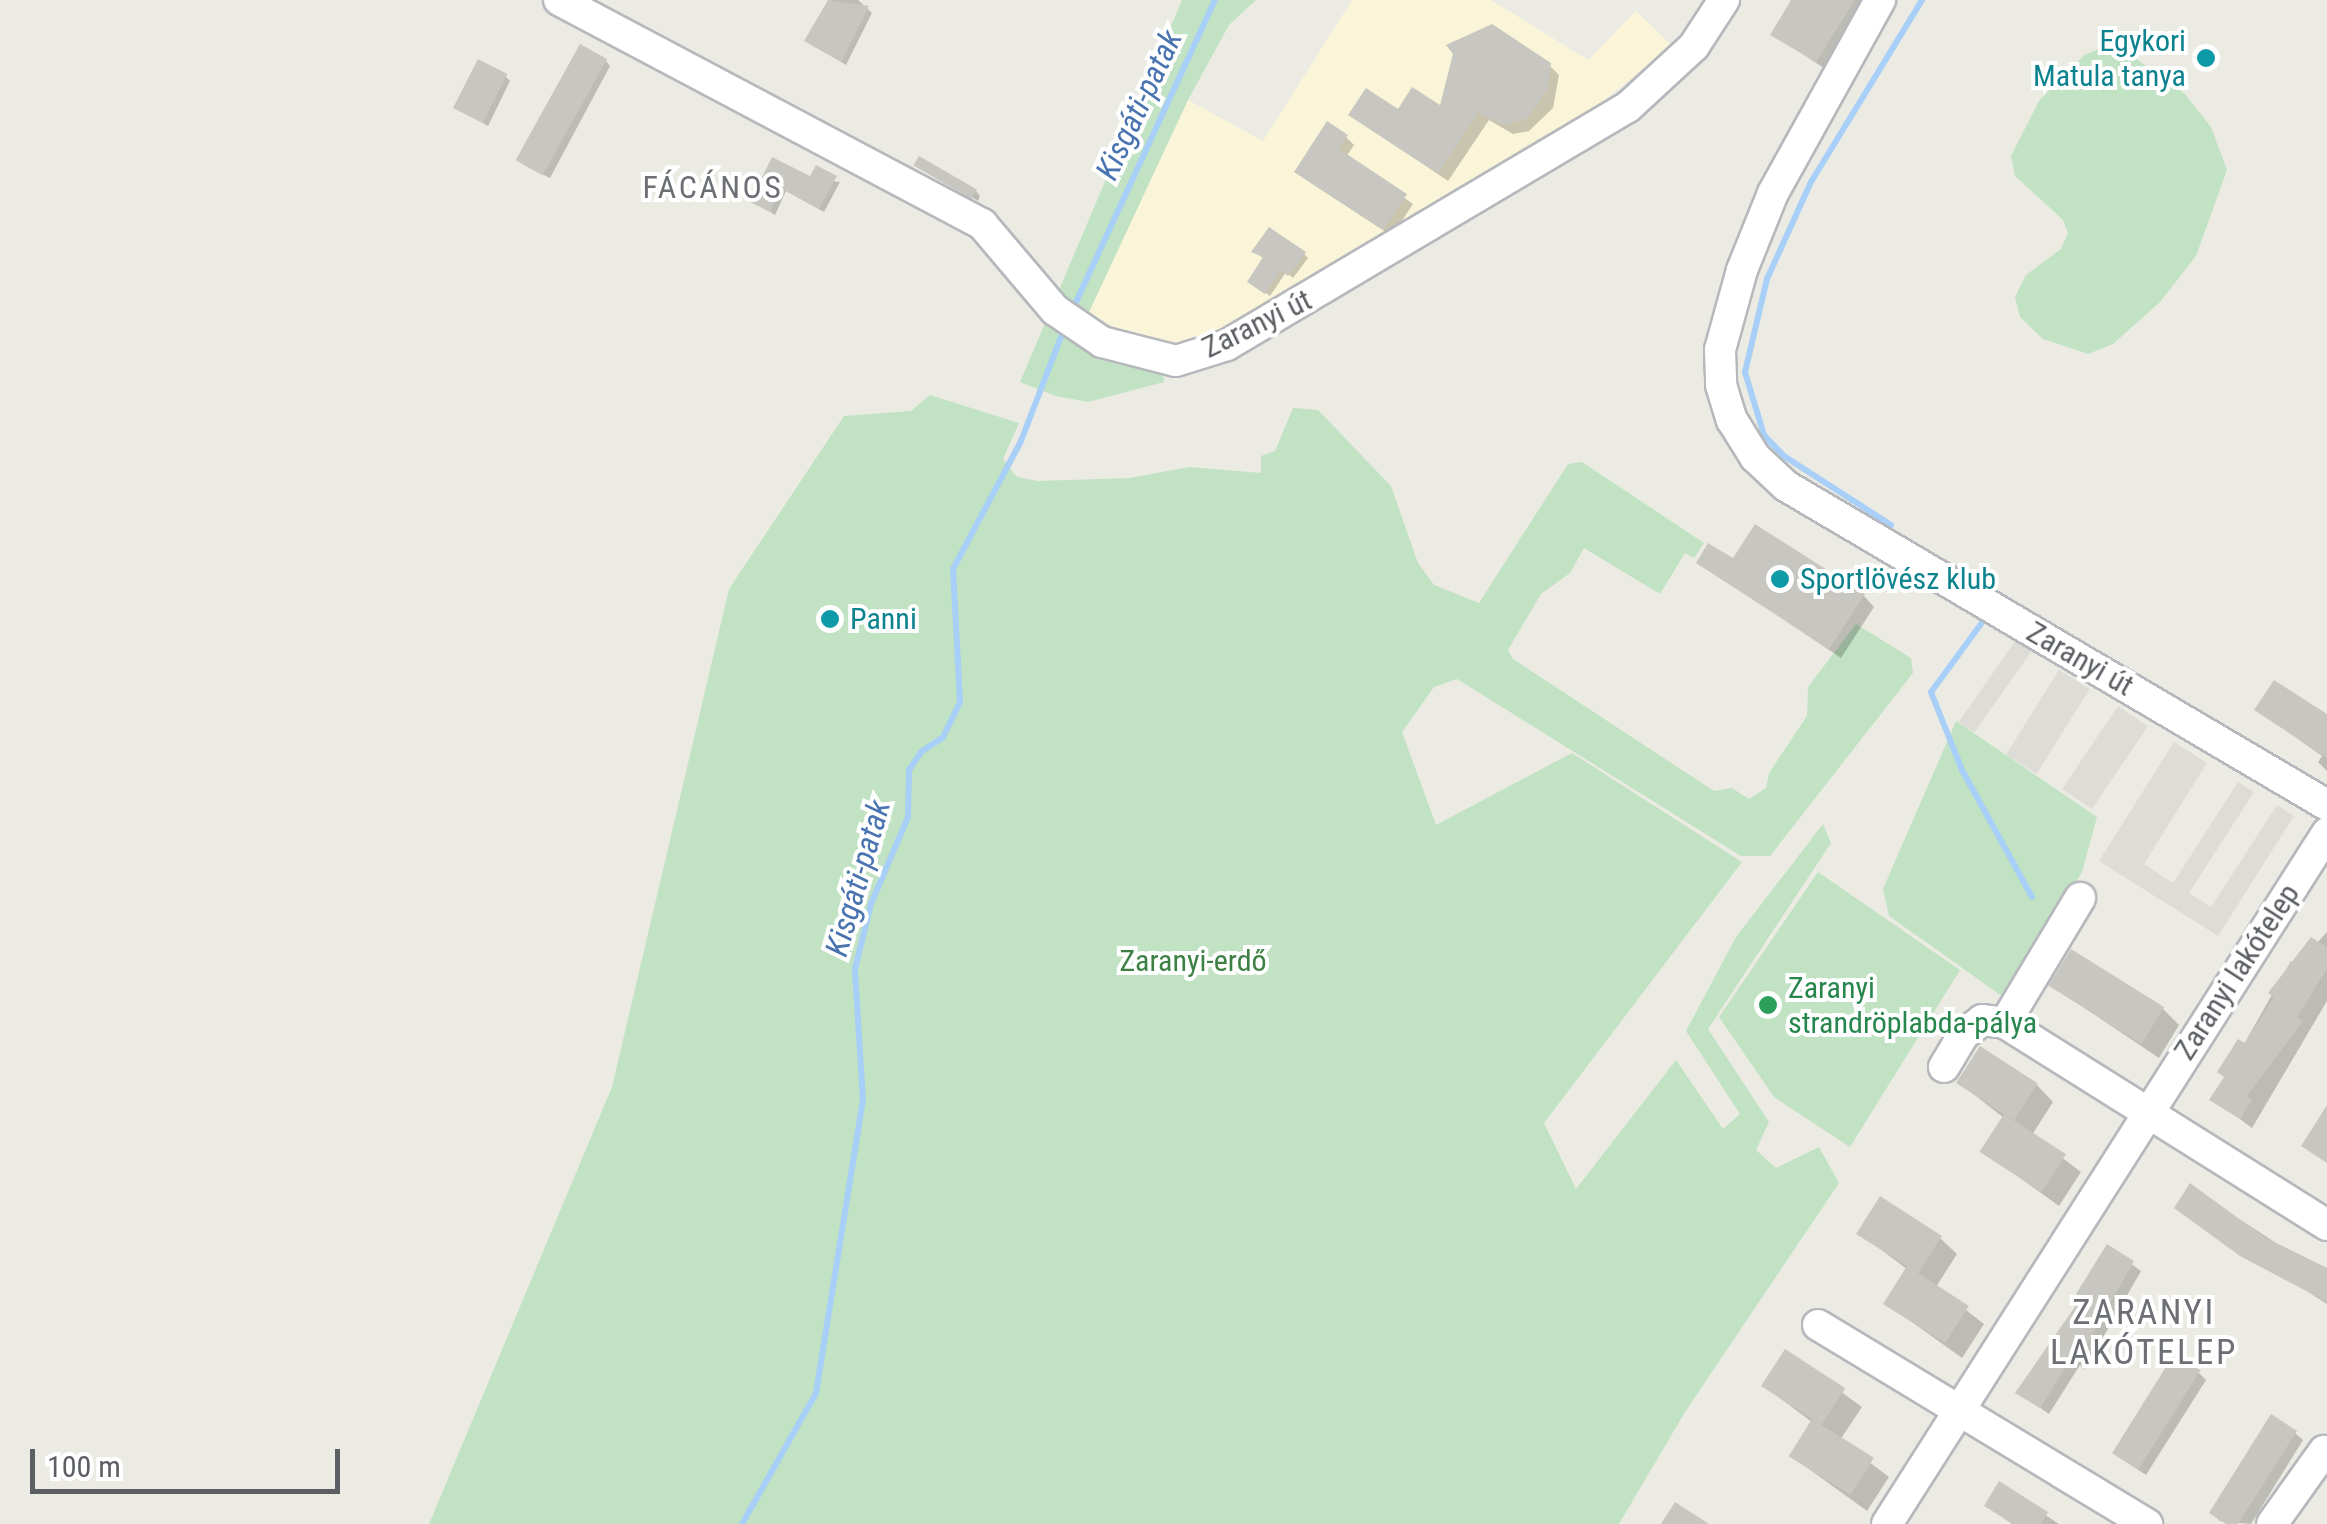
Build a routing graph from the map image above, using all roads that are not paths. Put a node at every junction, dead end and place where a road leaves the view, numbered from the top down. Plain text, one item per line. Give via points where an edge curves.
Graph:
1 (560, 0) edge
2 (1724, 0) edge
3 (1880, 0) edge
4 (2327, 804) edge
5 (2327, 833) edge
6 (2080, 898) dead end
7 (2005, 1022) junction
8 (1944, 1067) dead end
9 (2146, 1111) junction
10 (2327, 1225) edge
11 (1818, 1325) dead end
12 (1958, 1410) junction
13 (2324, 1451) dead end
14 (1887, 1524) edge
15 (2147, 1524) edge
16 (2272, 1524) edge

1 - 2 street, Zaranyi út via 982,224 1055,310 1084,331 1129,354 1176,360 1227,345 1628,107 1694,46
3 - 4 street, Zaranyi út via 1773,192 1742,270 1720,350 1732,420 1755,457 1786,486
5 - 9 street, Zaranyi lakótelep
6 - 7 street
7 - 8 street via 1982,1020
7 - 9 street
9 - 10 street
9 - 12 street, Zaranyi lakótelep
11 - 12 street
12 - 14 street, Zaranyi lakótelep
12 - 15 street
13 - 16 street

